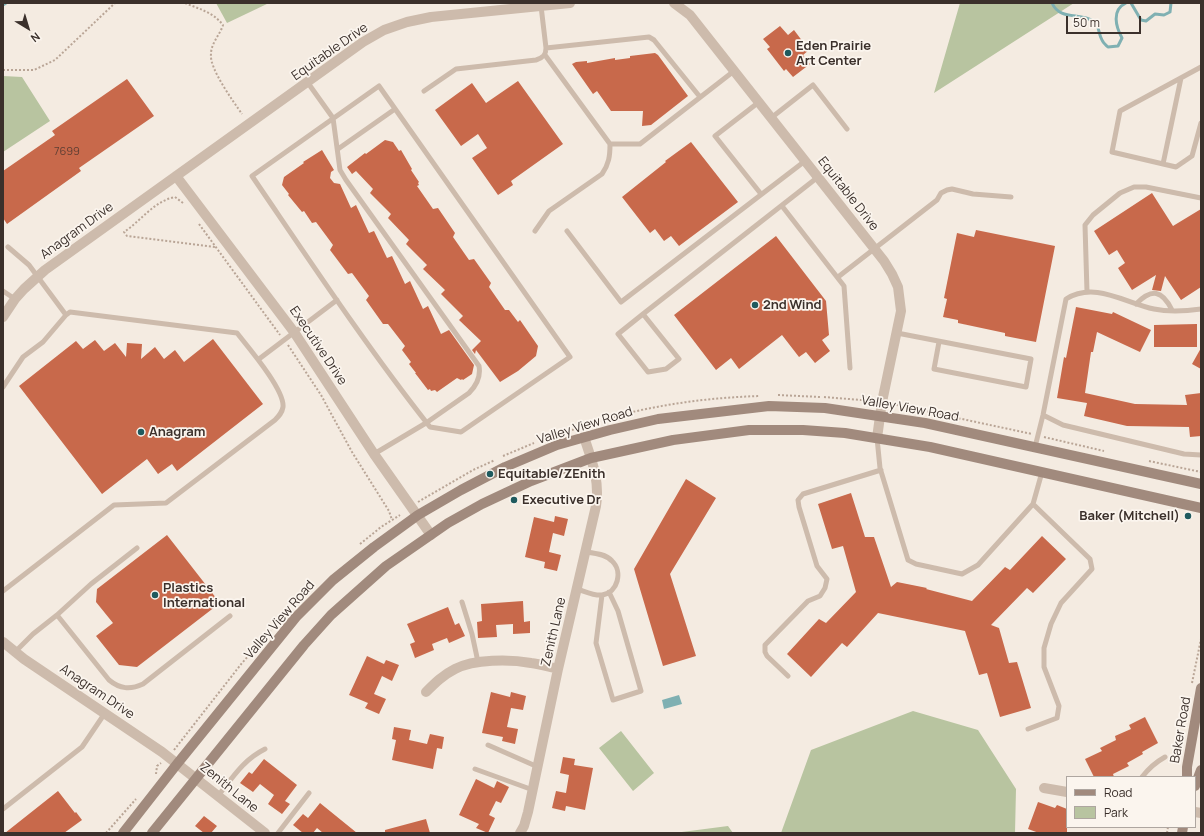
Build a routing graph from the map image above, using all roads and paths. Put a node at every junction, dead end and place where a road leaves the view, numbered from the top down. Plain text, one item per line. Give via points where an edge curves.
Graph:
1 (115, 3) edge
2 (185, 3) edge
3 (570, 3) edge
4 (674, 3) edge
5 (541, 6) junction
6 (546, 48) junction
7 (545, 55) junction
8 (1201, 67) edge
9 (3, 70) edge
10 (734, 71) junction
11 (1181, 78) junction
12 (308, 83) junction
13 (424, 91) dead end
14 (700, 97) junction
15 (759, 102) junction
16 (395, 109) junction
17 (242, 114) dead end
18 (333, 118) junction
19 (771, 118) junction
20 (1201, 123) edge
21 (847, 129) dead end
22 (610, 144) junction
23 (338, 149) junction
24 (805, 161) junction
25 (1163, 164) junction
26 (176, 176) junction
27 (818, 177) junction
28 (761, 194) junction
29 (1012, 197) dead end
30 (1201, 198) edge
31 (782, 206) junction
32 (187, 208) dead end
33 (197, 221) dead end
34 (535, 231) dead end
35 (567, 231) dead end
36 (8, 247) dead end
37 (215, 247) junction
38 (874, 249) junction
39 (38, 277) junction
40 (838, 278) junction
41 (3, 291) edge
42 (1087, 292) junction
43 (15, 299) junction
44 (337, 300) junction
45 (1136, 304) junction
46 (1172, 310) junction
47 (1201, 310) edge
48 (643, 314) junction
49 (66, 315) junction
50 (3, 317) edge
51 (294, 332) junction
52 (897, 333) junction
53 (284, 340) junction
54 (939, 342) junction
55 (259, 360) junction
56 (850, 368) dead end
57 (3, 387) edge
58 (767, 396) dead end
59 (775, 396) dead end
60 (882, 402) junction
61 (1043, 415) junction
62 (880, 416) junction
63 (426, 423) junction
64 (572, 430) dead end
65 (1037, 436) junction
66 (584, 437) junction
67 (877, 438) junction
68 (535, 443) dead end
69 (1035, 447) junction
70 (1108, 452) dead end
71 (374, 454) junction
72 (1201, 455) edge
73 (591, 458) junction
74 (1146, 461) dead end
75 (881, 470) junction
76 (1042, 472) junction
77 (1201, 472) edge
78 (1201, 484) edge
79 (1033, 504) junction
80 (412, 506) junction
81 (1201, 508) edge
82 (418, 516) junction
83 (392, 520) junction
84 (431, 535) junction
85 (357, 546) dead end
86 (138, 548) dead end
87 (586, 552) junction
88 (577, 589) junction
89 (3, 591) edge
90 (609, 592) junction
91 (602, 595) junction
92 (462, 602) dead end
93 (57, 615) junction
94 (230, 616) dead end
95 (281, 618) dead end
96 (3, 642) edge
97 (15, 652) junction
98 (478, 662) junction
99 (558, 669) junction
100 (788, 676) dead end
101 (1201, 688) edge
102 (426, 692) dead end
103 (105, 713) junction
104 (1028, 728) dead end
105 (488, 745) dead end
106 (265, 749) dead end
107 (168, 756) junction
108 (1165, 757) dead end
109 (177, 764) junction
110 (538, 767) junction
111 (475, 770) dead end
112 (1201, 770) edge
113 (156, 776) dead end
114 (1143, 776) edge
115 (1187, 776) edge
116 (196, 778) junction
117 (1196, 783) edge
118 (1044, 788) dead end
119 (533, 790) junction
120 (1066, 792) edge
121 (309, 793) dead end
122 (218, 796) junction
123 (136, 798) dead end
124 (3, 809) edge
125 (106, 833) edge
126 (123, 833) edge
127 (152, 833) edge
128 (265, 833) edge
129 (278, 833) edge
130 (520, 833) edge

1 - 9 path via 54,60 34,70
2 - 17 path via 210,13 223,25 212,47 211,61
3 - 5 street, Equitable Drive
4 - 10 street, Equitable Drive via 690,15
5 - 6 lane
5 - 12 street, Equitable Drive via 431,17 407,22 384,30 363,42
6 - 7 lane
6 - 14 lane via 649,37
7 - 13 lane via 536,60 456,69
7 - 22 lane
8 - 11 lane
10 - 14 lane
10 - 15 street, Equitable Drive
11 - 25 lane
11 - 25 lane via 1120,111 1112,152
12 - 18 lane
12 - 26 street, Equitable Drive
14 - 22 lane via 640,144
15 - 19 street, Equitable Drive
15 - 28 lane via 715,136
16 - 18 lane via 379,86
16 - 23 lane
16 - 63 lane via 570,357 461,432 430,427
18 - 23 lane
18 - 44 lane via 252,176
19 - 21 lane via 813,85
19 - 24 street, Equitable Drive
20 - 25 lane via 1192,156 1176,167
22 - 34 lane via 609,162 602,174 549,211
23 - 63 lane via 340,170 346,180 479,366 478,381 474,389
24 - 27 street, Equitable Drive
24 - 28 lane
26 - 39 street, Anagram Drive
26 - 51 street, Executive Drive
27 - 31 lane
27 - 38 street, Equitable Drive
28 - 35 lane via 621,302
29 - 38 lane via 947,190
30 - 42 lane via 1146,187 1134,187 1120,193 1085,225
31 - 40 lane
31 - 48 lane
32 - 37 path via 175,197 170,198 124,232 127,236
33 - 37 path
36 - 39 lane via 29,265
37 - 53 path
38 - 40 lane
38 - 52 street, Equitable Drive via 898,287 901,311
39 - 43 street, Anagram Drive
39 - 49 lane
40 - 56 lane via 844,286
41 - 43 lane
42 - 45 lane via 1117,296
42 - 61 lane via 1066,299
43 - 50 street, Anagram Drive
44 - 51 lane
44 - 63 lane
45 - 46 lane via 1156,310
45 - 46 lane via 1143,297 1158,293
46 - 47 lane
48 - 48 lane via 679,359 666,369 648,372 618,334
49 - 55 lane via 70,312 237,333
49 - 57 lane via 43,342 23,356
51 - 53 lane
51 - 71 street, Executive Drive
52 - 54 lane
52 - 60 street, Equitable Drive
53 - 55 lane
53 - 83 path via 321,394
54 - 54 lane via 934,369 1026,387 1031,359
55 - 89 lane via 283,401 280,415 166,503 114,505
58 - 64 path via 700,400 667,405 617,416
59 - 60 path
60 - 62 street, Equitable Drive
60 - 65 path
61 - 65 lane
61 - 72 lane via 1063,425 1184,454
62 - 66 main road, Valley View Road via 825,408 769,406 658,419
62 - 67 street, Equitable Drive
62 - 69 main road, Valley View Road
63 - 71 lane
65 - 69 lane
65 - 70 path
66 - 73 street, Zenith Lane
66 - 82 main road, Valley View Road via 557,445 505,467
67 - 73 main road via 803,430 749,430 673,440
67 - 75 lane
67 - 76 main road
68 - 80 path via 473,470
69 - 78 main road, Valley View Road
71 - 80 street, Executive Drive
73 - 84 main road via 531,481 482,504
73 - 87 street, Zenith Lane via 598,493
74 - 77 path
75 - 79 lane via 908,560 916,564 962,574 978,565
75 - 100 lane via 803,494 798,500 817,566 827,579 826,588 820,596 808,601 765,645 767,656
76 - 79 lane
76 - 81 main road
79 - 104 lane via 1090,559 1092,569 1061,603 1044,648 1044,667 1059,706 1057,718
80 - 82 street, Executive Drive
80 - 83 path
82 - 84 street, Executive Drive
82 - 109 main road, Valley View Road via 333,580 296,617
83 - 85 path
84 - 116 main road via 386,566 331,615
86 - 93 lane via 91,584
87 - 88 street, Zenith Lane
87 - 90 lane via 608,558 616,565 619,577
88 - 91 lane
88 - 99 street, Zenith Lane
90 - 91 lane
90 - 91 lane via 618,611 641,691 613,700 596,643
92 - 98 lane
93 - 94 lane via 109,680 127,689 142,684
93 - 97 lane
95 - 107 path
96 - 97 street, Anagram Drive
97 - 103 street, Anagram Drive
98 - 99 street via 531,663
98 - 102 street via 456,668 441,677
99 - 110 street, Zenith Lane
101 - 115 main road, Baker Road
103 - 107 street, Anagram Drive
103 - 124 lane via 82,747
105 - 110 lane
106 - 122 lane via 253,755
107 - 109 street, Anagram Drive
107 - 113 path via 157,766
108 - 114 lane
109 - 116 street, Zenith Lane
109 - 126 main road, Valley View Road
110 - 119 street, Zenith Lane
111 - 119 lane
112 - 117 main road, Baker Road
116 - 122 street, Zenith Lane
116 - 127 main road
118 - 120 street
119 - 130 street, Zenith Lane
121 - 129 lane
122 - 128 street, Zenith Lane
123 - 125 path

